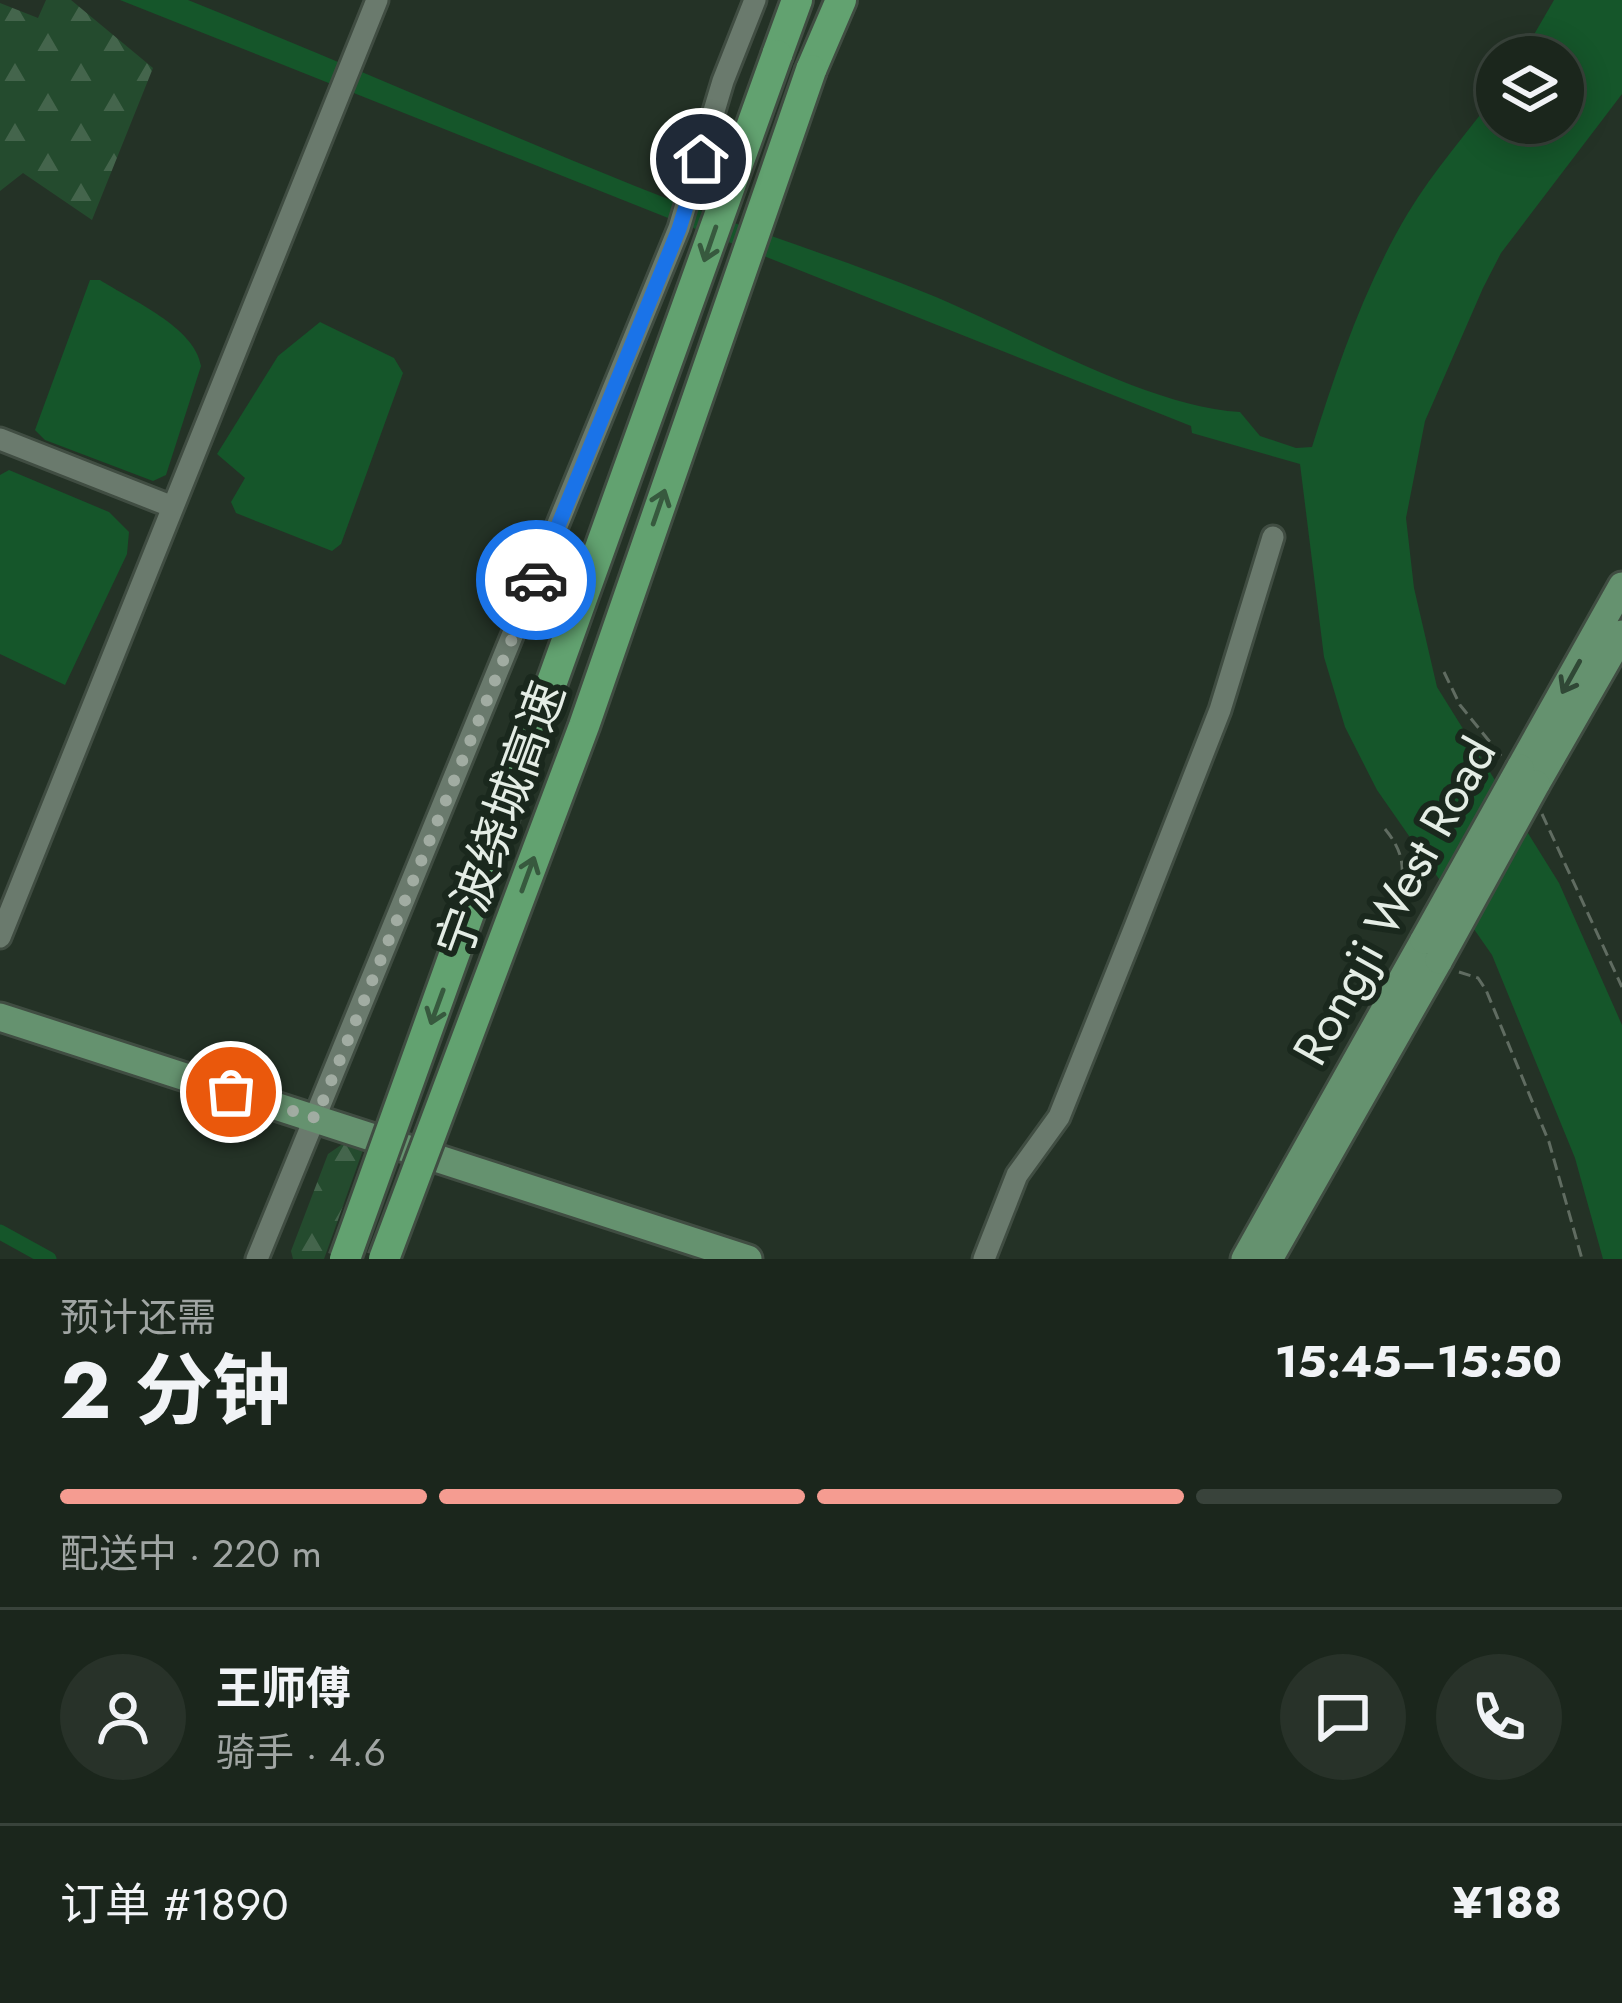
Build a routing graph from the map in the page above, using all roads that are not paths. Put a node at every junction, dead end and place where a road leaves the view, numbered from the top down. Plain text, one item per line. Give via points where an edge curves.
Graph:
1 (376, 0) edge
2 (755, 0) edge
3 (797, 0) edge
4 (838, 0) edge
5 (0, 440) edge
6 (172, 507) junction
7 (1273, 537) dead end
8 (1622, 586) edge
9 (1622, 634) edge
10 (1525, 780) junction
11 (0, 937) edge
12 (1432, 945) junction
13 (0, 1017) edge
14 (316, 1118) junction
15 (257, 1259) edge
16 (345, 1259) edge
17 (384, 1259) edge
18 (748, 1259) edge
19 (984, 1259) edge
20 (1244, 1259) edge
21 (1269, 1259) edge

1 - 6 street
2 - 14 street via 679,229
3 -> 16 highway, 宁波绕城高速, bridge
17 -> 4 highway, 宁波绕城高速, bridge via 584,726
5 - 6 street
6 - 11 street
7 - 19 street via 1220,710 1136,927 1059,1117 1017,1175
8 -> 10 main road, Rongji West Road
9 - 10 main road, Rongji West Road
10 - 12 main road, Rongji West Road, bridge
12 - 20 main road, Rongji West Road
12 - 21 main road, Rongji West Road
13 - 14 main road
14 - 15 street
14 - 18 main road

